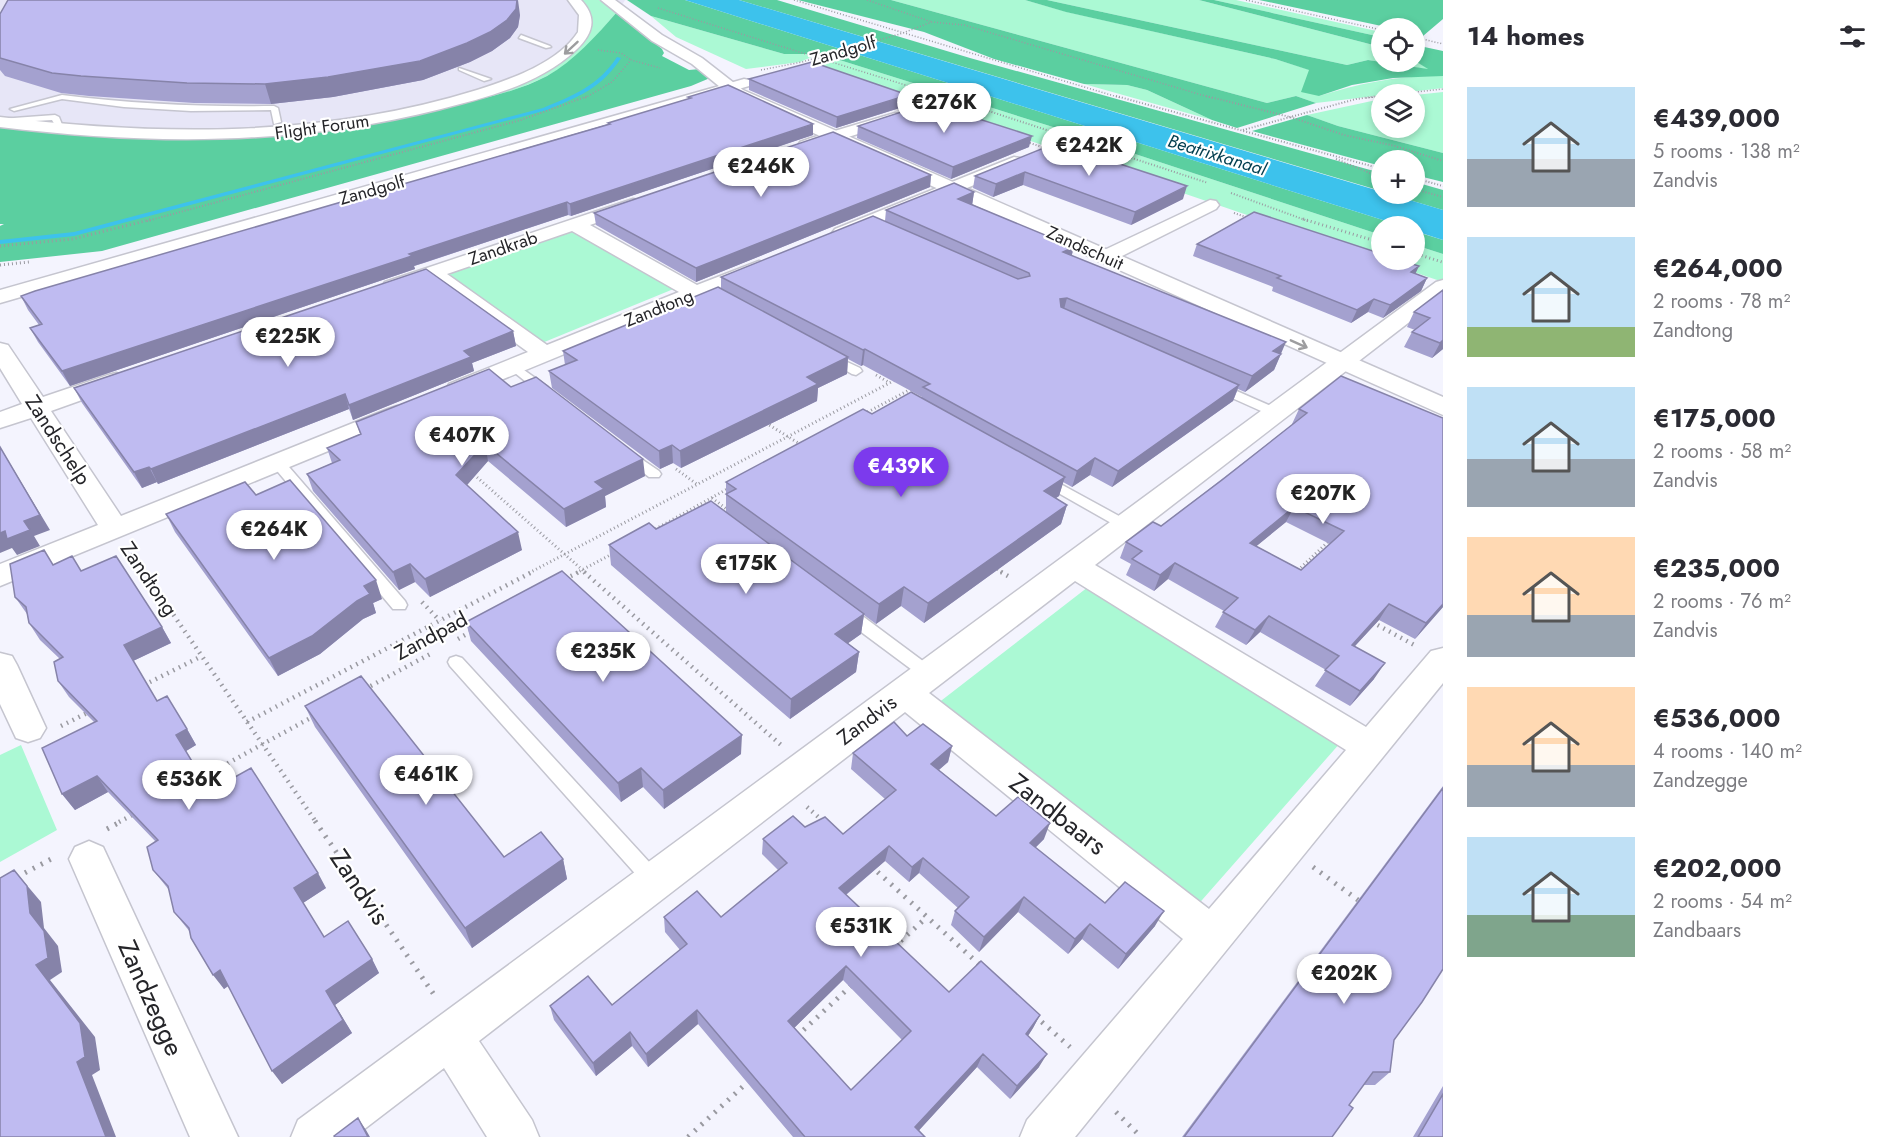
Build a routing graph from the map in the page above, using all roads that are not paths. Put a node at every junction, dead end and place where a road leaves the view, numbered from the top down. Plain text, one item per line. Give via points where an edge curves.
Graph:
1 (574, 0) edge
2 (607, 0) edge
3 (561, 35) dead end
4 (521, 37) dead end
5 (548, 47) junction
6 (461, 69) edge
7 (487, 79) junction
8 (745, 80) junction
9 (7, 107) edge
10 (905, 115) edge
11 (0, 122) edge
12 (277, 122) junction
13 (58, 124) junction
14 (841, 135) junction
15 (1026, 149) edge
16 (787, 151) edge
17 (956, 186) junction
18 (652, 197) edge
19 (1210, 205) road end
20 (574, 224) junction
21 (826, 240) edge
22 (1112, 253) junction
23 (775, 261) edge
24 (432, 273) junction
25 (1443, 286) edge
26 (375, 292) edge
27 (705, 292) junction
28 (0, 297) edge
29 (816, 349) edge
30 (0, 350) edge
31 (545, 354) junction
32 (1347, 356) junction
33 (514, 367) junction
34 (856, 371) dead end
35 (138, 373) edge
36 (1200, 379) edge
37 (1443, 389) edge
38 (551, 395) edge
39 (437, 398) edge
40 (37, 407) junction
41 (415, 407) edge
42 (1443, 407) edge
43 (1274, 412) junction
44 (0, 420) edge
45 (617, 445) edge
46 (278, 463) junction
47 (654, 474) dead end
48 (1035, 474) edge
49 (1125, 525) junction
50 (115, 529) junction
51 (1072, 565) junction
52 (0, 576) edge
53 (832, 602) edge
54 (399, 605) dead end
55 (1443, 660) edge
56 (456, 662) dead end
57 (0, 665) edge
58 (916, 683) junction
59 (28, 728) road end
60 (1370, 747) junction
61 (84, 848) road end
62 (655, 882) junction
63 (1212, 936) junction
64 (454, 1033) junction
65 (214, 1137) edge
66 (315, 1137) edge
67 (515, 1137) edge
68 (1044, 1137) edge

1 -> 13 street, Flight Forum via 586,16 588,27 560,58 530,75 420,111 340,126 266,134 154,136
2 - 8 street, Zandschuit via 657,38 697,61
3 - 5 street, Flight Forum
4 - 5 lane
5 - 7 street, Flight Forum via 532,59
6 - 7 lane
7 - 12 street, Flight Forum via 376,110
8 - 14 street, Zandschuit
8 - 28 street, Zandgolf
9 - 12 lane via 62,97 191,109 274,108
9 - 13 street, Flight Forum
10 - 14 street
11 - 13 street, Flight Forum
12 - 13 street, Flight Forum
14 - 16 street
14 - 17 street, Zandschuit
15 - 17 street
17 - 21 street via 874,225
17 - 22 street, Zandschuit
18 - 20 street, Zandkrab
19 - 22 street
20 - 24 street, Zandkrab
20 - 27 street
22 - 32 street, Zandschuit
23 - 27 street, Zandtong
24 - 26 street, Zandkrab
24 - 31 street, Zandkrab
25 - 32 street, Zandvis
27 - 31 street, Zandtong
29 - 34 lane
30 - 40 street, Zandschelp
31 - 33 street, Zandtong
32 - 37 street, Zandschuit
32 - 42 street, Zandschuit
32 - 43 street, Zandvis
33 - 38 lane
33 - 39 street, Zandtong
35 - 40 street
36 - 43 lane
40 - 44 street
40 - 50 street, Zandschelp
41 - 46 street, Zandtong
43 - 49 street, Zandvis
45 - 47 lane
46 - 50 street, Zandtong
46 - 54 lane
48 - 49 lane
49 - 51 street, Zandvis
50 - 52 street
51 - 58 street, Zandvis
51 - 60 street
53 - 58 lane
55 - 60 street
56 - 62 lane
57 - 59 street
58 - 62 street, Zandvis
58 - 63 street, Zandbaars
60 - 63 street
61 - 65 street, Zandzegge
62 - 64 street, Zandvis
63 - 68 street
64 - 66 street
64 - 67 street

